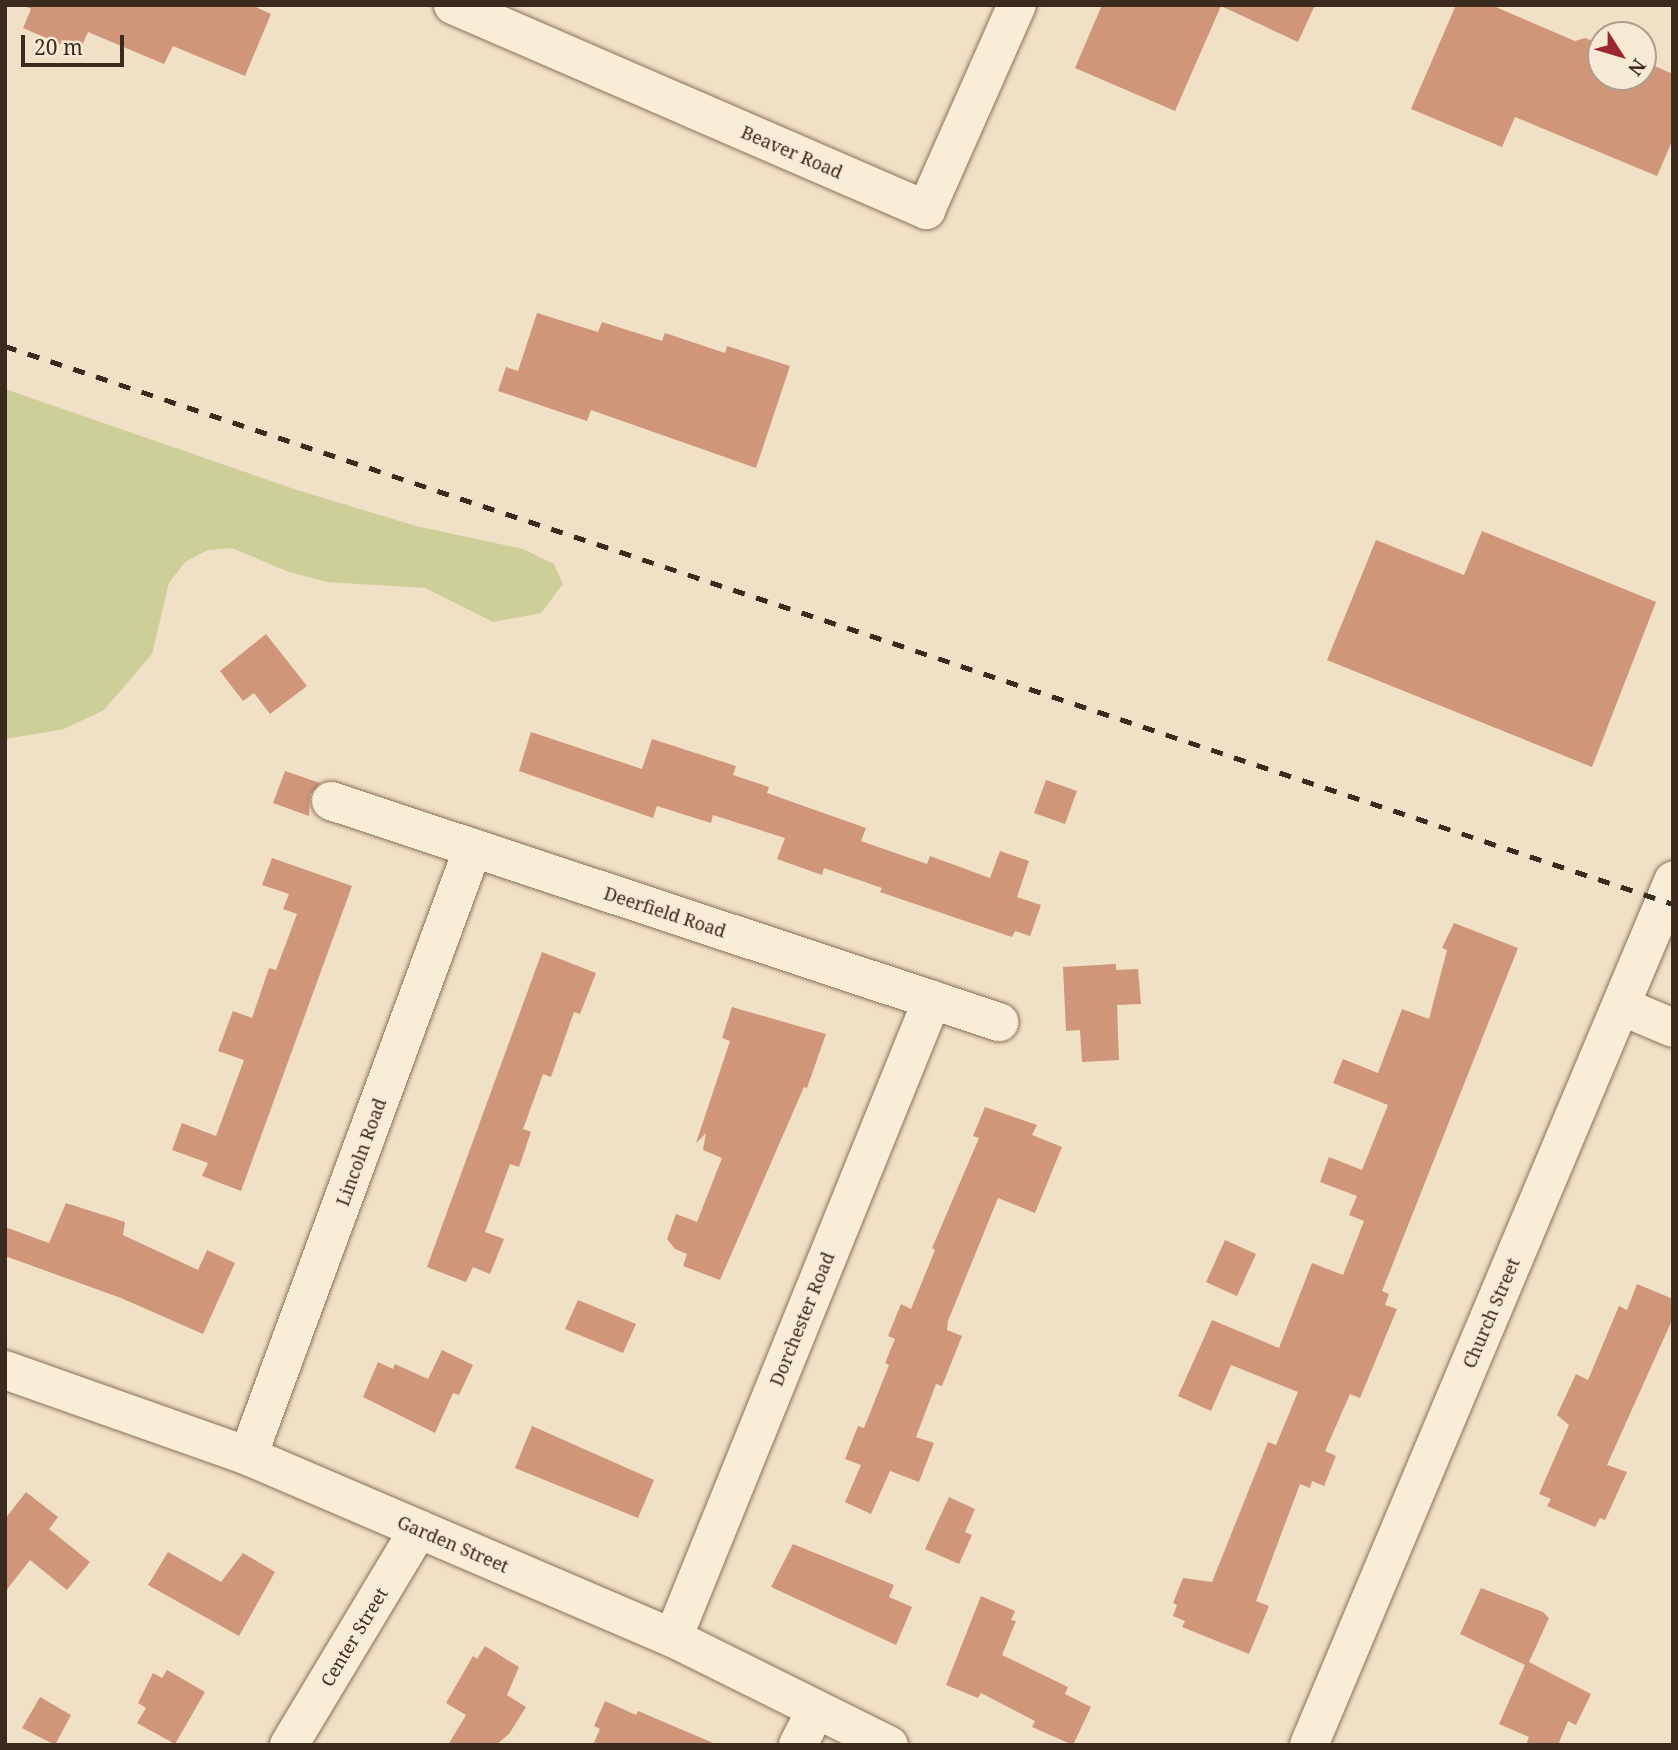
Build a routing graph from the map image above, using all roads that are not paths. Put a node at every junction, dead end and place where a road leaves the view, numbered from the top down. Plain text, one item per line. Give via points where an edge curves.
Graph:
1 (453, 5) edge
2 (1017, 5) edge
3 (331, 802) dead end
4 (473, 848) junction
5 (1673, 881) edge
6 (932, 1000) junction
7 (1621, 1006) junction
8 (999, 1022) dead end
9 (1673, 1028) edge
10 (5, 1370) edge
11 (248, 1456) junction
12 (419, 1529) junction
13 (673, 1638) junction
14 (816, 1710) junction
15 (289, 1745) edge
16 (798, 1745) edge
17 (889, 1745) edge
18 (1310, 1745) edge

1 - 2 street, Beaver Road via 926,210
3 - 4 street, Deerfield Road
4 - 6 street, Deerfield Road
4 - 11 street, Lincoln Road
5 - 7 street, Church Street
6 - 8 street, Deerfield Road
6 - 13 street, Dorchester Road
7 - 9 street
7 - 18 street, Church Street
10 - 11 street, Garden Street
11 - 12 street, Garden Street
12 - 13 street, Garden Street
12 - 15 street, Center Street
13 - 14 street, Garden Street
14 - 16 street
14 - 17 street, Garden Street

